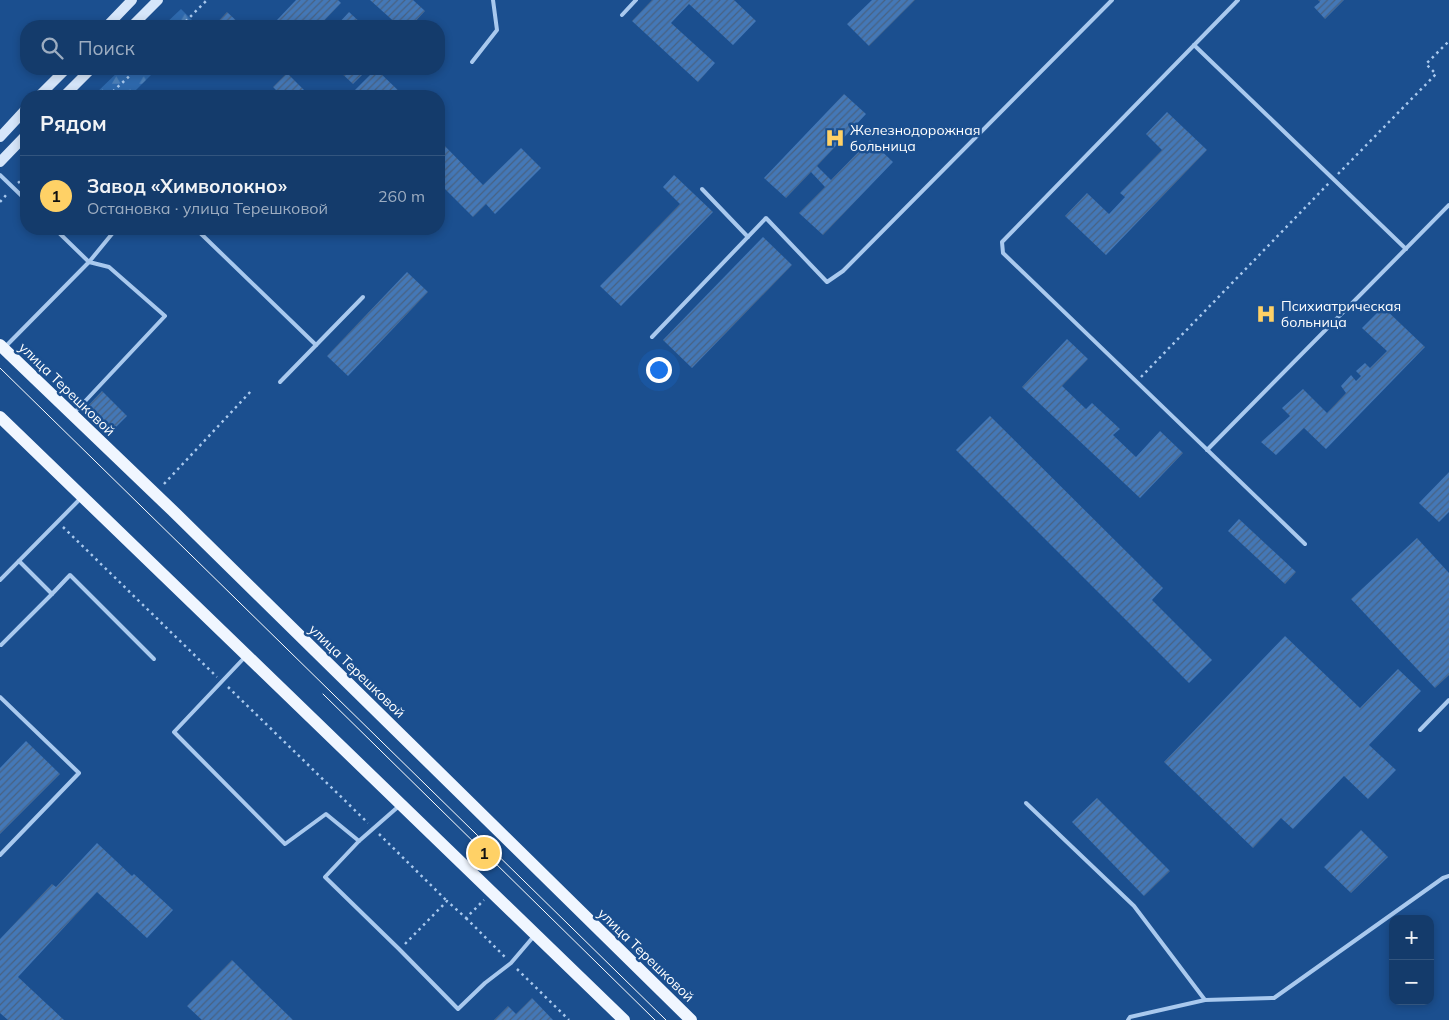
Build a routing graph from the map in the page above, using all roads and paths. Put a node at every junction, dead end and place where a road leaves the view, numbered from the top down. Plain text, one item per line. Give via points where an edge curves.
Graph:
1 (132, 0) edge
2 (158, 0) edge
3 (207, 0) edge
4 (493, 0) edge
5 (636, 0) edge
6 (1112, 0) edge
7 (1238, 0) edge
8 (622, 15) dead end
9 (113, 20) edge
10 (138, 20) edge
11 (187, 20) edge
12 (1449, 41) edge
13 (1194, 44) junction
14 (472, 62) dead end
15 (60, 75) edge
16 (85, 75) edge
17 (131, 75) edge
18 (45, 90) edge
19 (70, 90) edge
20 (114, 90) edge
21 (20, 116) edge
22 (0, 136) edge
23 (20, 141) edge
24 (0, 162) edge
25 (0, 175) edge
26 (1333, 178) junction
27 (702, 189) dead end
28 (20, 194) edge
29 (1449, 205) edge
30 (61, 235) edge
31 (111, 235) edge
32 (202, 235) edge
33 (748, 237) junction
34 (1406, 249) junction
35 (89, 262) junction
36 (363, 297) dead end
37 (652, 336) dead end
38 (316, 345) junction
39 (2, 347) edge
40 (280, 382) dead end
41 (1136, 382) junction
42 (252, 390) dead end
43 (72, 414) junction
44 (0, 417) edge
45 (1207, 450) junction
46 (154, 494) junction
47 (82, 497) junction
48 (57, 522) junction
49 (1305, 544) dead end
50 (19, 561) junction
51 (0, 580) edge
52 (52, 594) junction
53 (1, 645) edge
54 (247, 656) junction
55 (154, 659) dead end
56 (222, 682) junction
57 (0, 697) edge
58 (1449, 700) edge
59 (1420, 730) dead end
60 (1026, 803) dead end
61 (401, 805) junction
62 (373, 829) junction
63 (359, 842) junction
64 (0, 855) edge
65 (1449, 876) edge
66 (487, 897) dead end
67 (448, 901) junction
68 (535, 935) junction
69 (399, 949) junction
70 (1205, 1000) junction
71 (624, 1020) edge
72 (691, 1020) edge
73 (1128, 1020) edge

1 - 9 main road
2 - 10 main road
3 - 11 path
4 - 14 lane via 498,30
5 - 8 lane
6 - 33 lane via 843,272 827,282 766,218
7 - 13 lane
12 - 26 path via 1426,64 1436,74
13 - 26 lane
13 - 41 lane via 1002,242 1003,253
15 - 18 main road
16 - 19 main road
17 - 20 path
21 - 22 main road
23 - 24 main road
25 - 28 lane
26 - 34 lane
26 - 41 path
27 - 33 lane
29 - 34 lane
30 - 35 lane
31 - 35 lane
32 - 38 lane
33 - 37 lane
34 - 45 lane
35 - 39 lane
35 - 43 lane via 109,267 165,316
36 - 38 lane
38 - 40 lane
39 - 43 main road, улица Терешковой
41 - 45 lane
42 - 46 path
43 - 46 main road, улица Терешковой
44 - 47 main road
45 - 49 lane
46 - 72 main road, улица Терешковой
47 - 48 lane
47 - 54 main road
48 - 50 lane
48 - 56 path
50 - 51 lane
50 - 52 lane
52 - 53 lane
52 - 55 lane via 70,575
54 - 56 lane
54 - 61 main road
56 - 62 path
56 - 63 lane via 174,732 285,844 326,814
57 - 64 lane via 79,773
58 - 59 lane
60 - 70 lane via 1134,906
61 - 62 lane
61 - 68 main road
62 - 63 lane
62 - 67 path
63 - 69 lane via 325,877
65 - 70 lane via 1274,998
66 - 67 path via 466,918
67 - 69 path
68 - 69 lane via 511,963 458,1009
68 - 71 main road
70 - 73 lane

